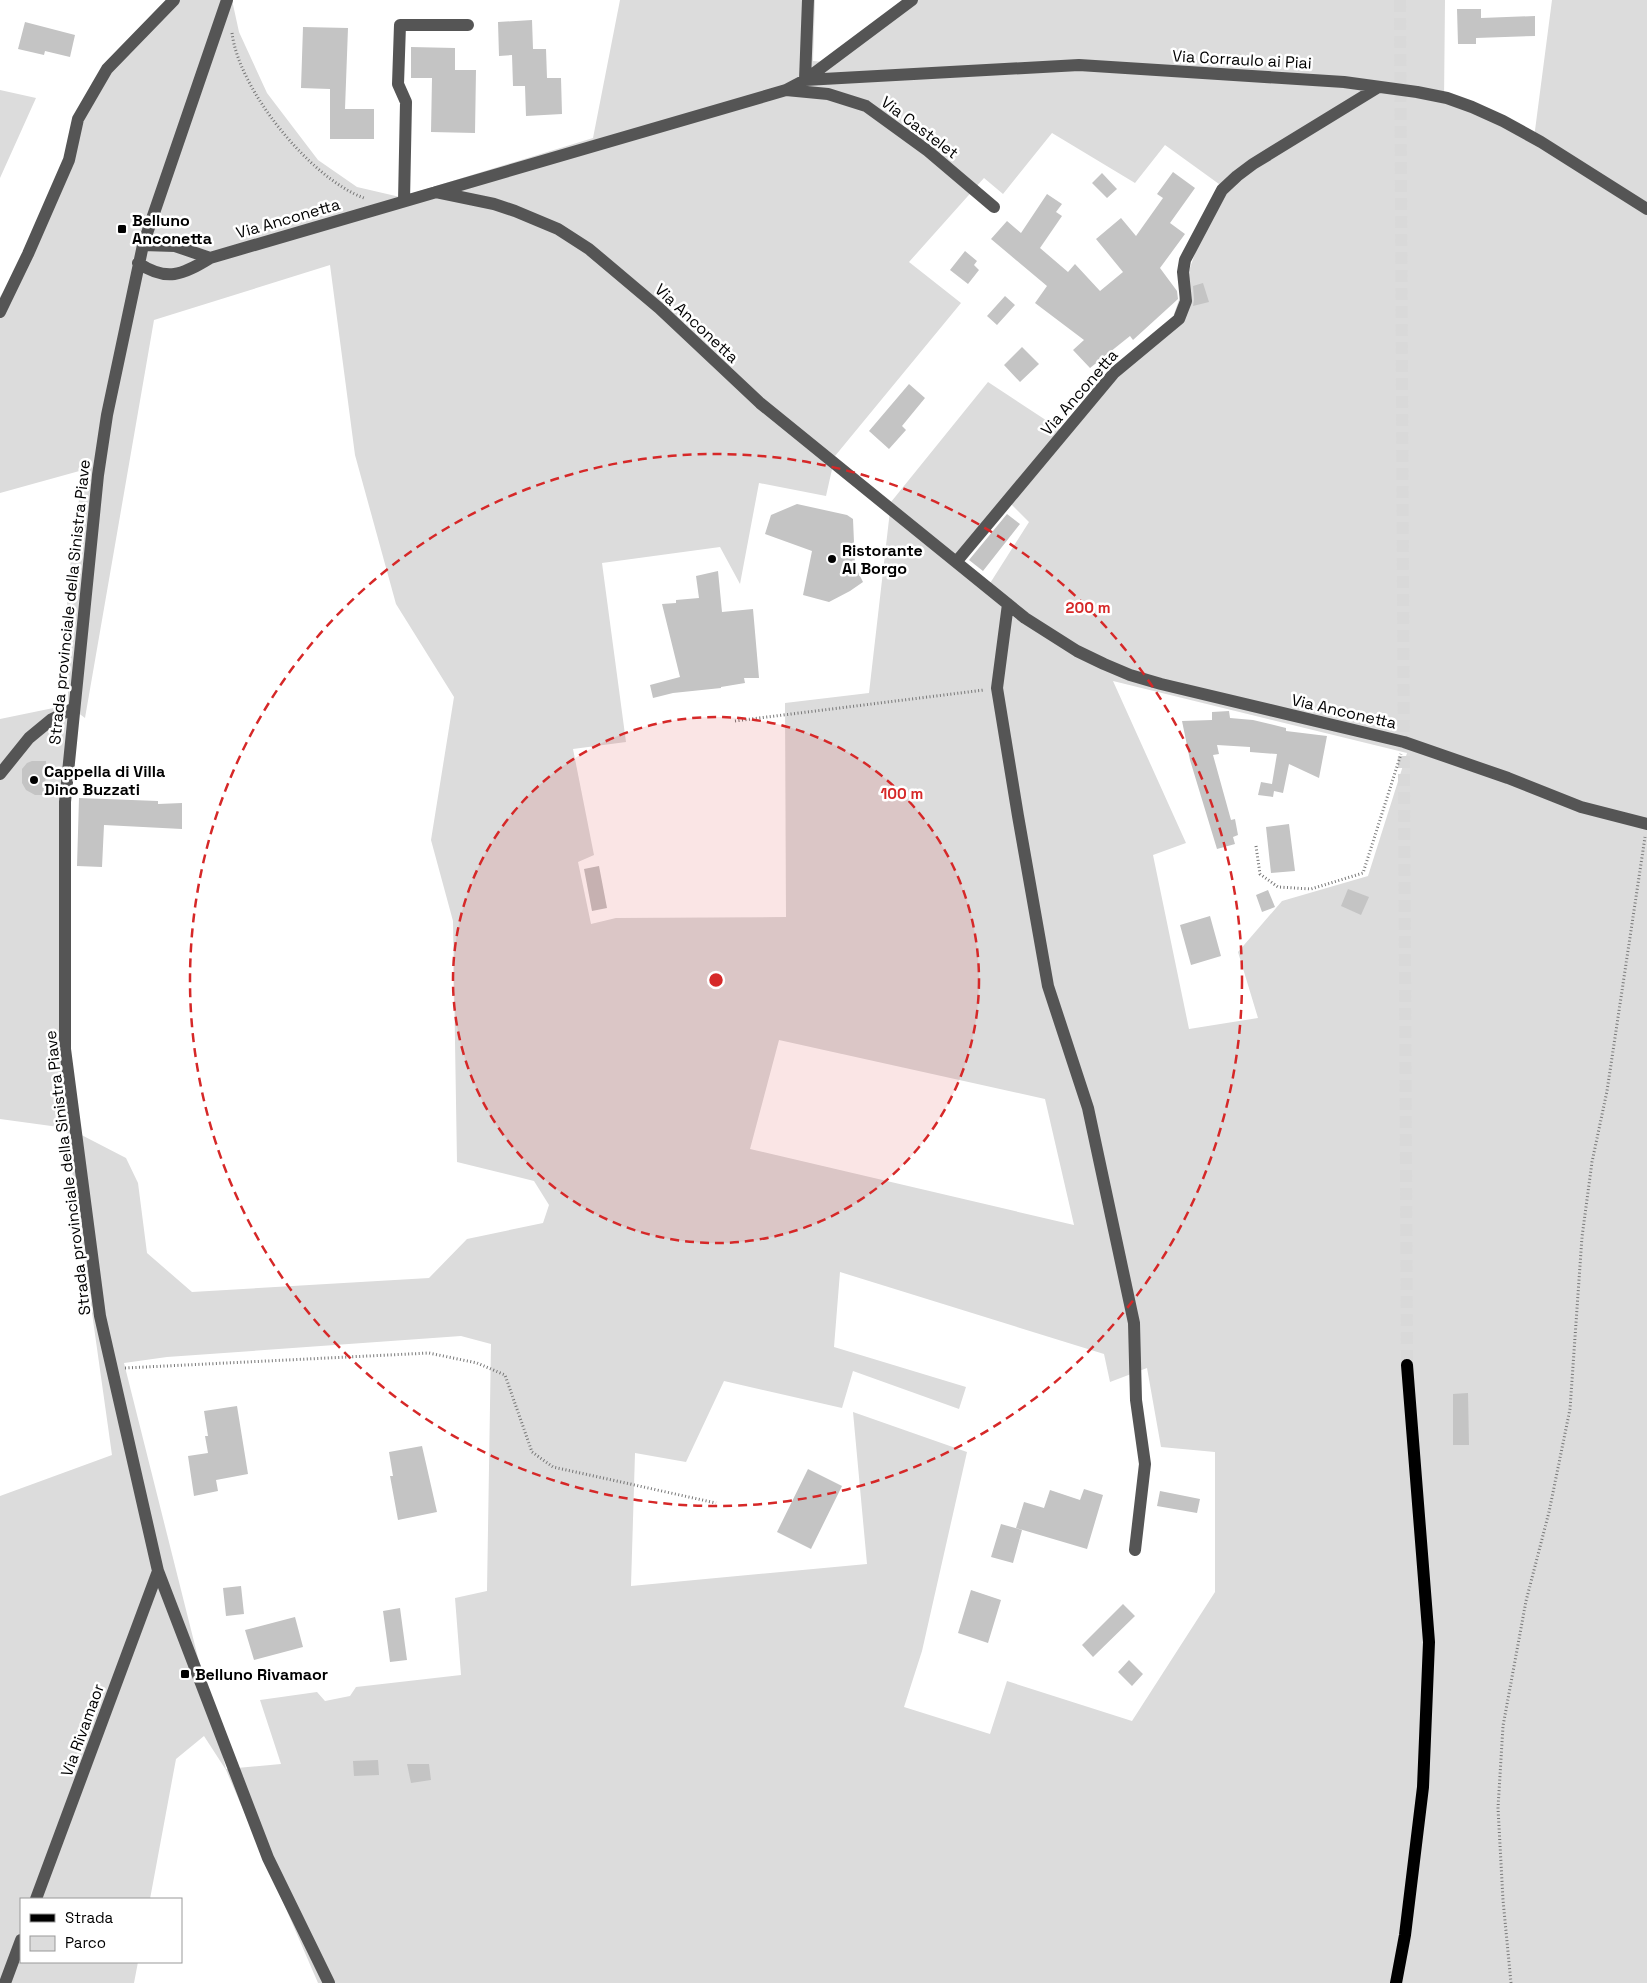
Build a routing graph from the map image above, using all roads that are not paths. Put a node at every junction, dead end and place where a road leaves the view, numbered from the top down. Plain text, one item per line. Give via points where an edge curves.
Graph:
1 (174, 0) edge
2 (227, 0) edge
3 (808, 0) edge
4 (912, 0) edge
5 (468, 25) dead end
6 (805, 80) junction
7 (1377, 88) junction
8 (786, 90) junction
9 (436, 192) junction
10 (404, 201) junction
11 (994, 207) dead end
12 (1647, 209) edge
13 (143, 245) junction
14 (210, 258) junction
15 (138, 263) junction
16 (0, 312) edge
17 (957, 561) junction
18 (1008, 604) junction
19 (74, 708) junction
20 (0, 774) edge
21 (1646, 829) edge
22 (1407, 1365) tunnel mouth
23 (1135, 1550) dead end
24 (158, 1571) junction
25 (36, 1898) edge
26 (20, 1943) edge
27 (5, 1983) edge
28 (329, 1983) edge
29 (1396, 1983) edge

1 - 16 street via 107,69 78,119 69,160
2 - 13 street, Strada provinciale della Sinistra Piave
3 - 6 street
4 - 6 street
5 - 10 street via 400,25 398,84 406,102
6 - 7 street, Via Corraulo ai Piai via 1078,65 1344,82
6 - 8 street, Via Anconetta
7 - 12 street, Via Corraulo ai Piai via 1447,98 1472,107 1541,142
7 - 17 street, Via Anconetta via 1249,167 1222,190 1185,260 1186,301 1179,318 1114,373
8 - 9 street, Via Anconetta
8 - 11 street, Via Castelet via 828,94 866,106 928,151
9 - 10 street, Via Anconetta
9 - 17 street, Via Anconetta via 515,211 558,229 589,249 659,308 760,403
10 - 14 street, Via Anconetta
13 - 14 street via 175,246
13 - 15 street, Strada provinciale della Sinistra Piave
14 - 15 street, Via Anconetta via 180,274 168,275
15 - 19 street, Strada provinciale della Sinistra Piave via 106,415
17 - 18 street, Via Anconetta
18 - 21 street, Via Anconetta via 1077,651 1130,675 1404,742
18 - 23 street via 997,688 1018,816 1048,986 1088,1108 1134,1323 1136,1400 1146,1464
19 - 20 street via 52,719 29,738
19 - 24 street, Strada provinciale della Sinistra Piave via 65,802 65,1049 100,1316
22 - 29 main road via 1429,1642 1423,1787
24 - 25 street, Via Rivamaor
24 - 28 street, Strada provinciale della Sinistra Piave via 268,1858
26 - 27 street

